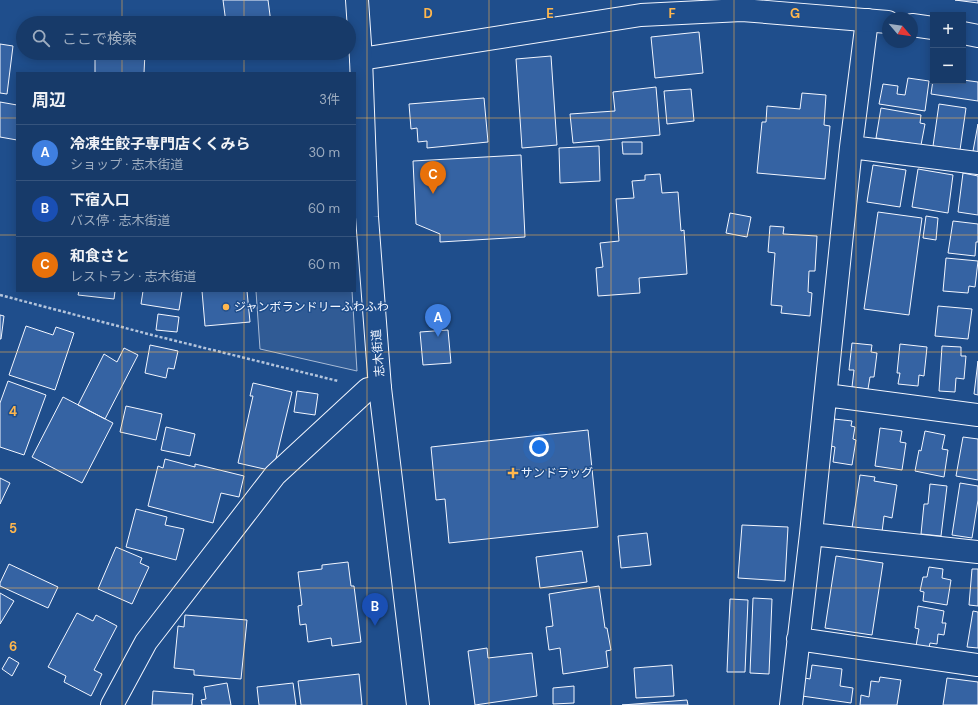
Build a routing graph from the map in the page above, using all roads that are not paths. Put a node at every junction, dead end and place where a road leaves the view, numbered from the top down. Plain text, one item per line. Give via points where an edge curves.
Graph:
1 (357, 0) edge
2 (867, 20) junction
3 (882, 21) edge
4 (918, 26) edge
5 (930, 28) edge
6 (966, 34) edge
7 (978, 36) edge
8 (361, 59) junction
9 (851, 147) junction
10 (978, 163) edge
11 (374, 388) junction
12 (826, 395) junction
13 (978, 415) edge
14 (811, 534) junction
15 (978, 552) edge
16 (798, 639) junction
17 (978, 665) edge
18 (112, 705) edge
19 (418, 705) edge
20 (790, 705) edge

1 - 8 street, 志木街道
2 - 3 street
2 - 8 street via 742,10 642,15
2 - 9 street
4 - 5 street
6 - 7 street
8 - 11 street, 志木街道
9 - 10 street
9 - 12 street
11 - 18 street via 276,475 146,642
11 - 19 street, 志木街道
12 - 13 street
12 - 14 street
14 - 15 street
14 - 16 street
16 - 17 street
16 - 20 street

